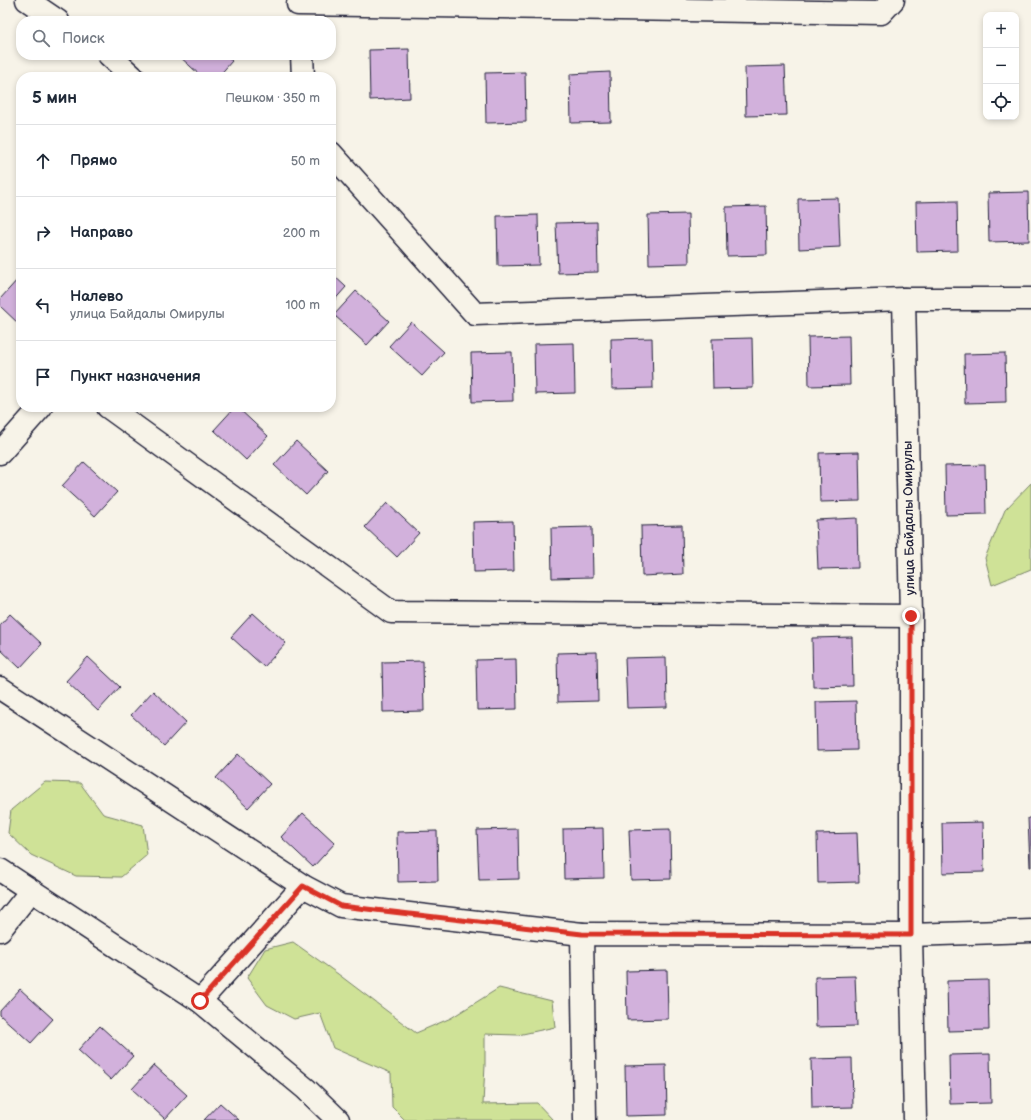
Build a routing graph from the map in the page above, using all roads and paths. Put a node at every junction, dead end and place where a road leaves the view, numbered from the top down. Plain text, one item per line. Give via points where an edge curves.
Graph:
1 (27, 0) edge
2 (892, 0) edge
3 (297, 8) edge
4 (51, 16) edge
5 (114, 60) edge
6 (302, 60) edge
7 (128, 72) edge
8 (303, 72) edge
9 (336, 159) edge
10 (904, 299) junction
11 (1031, 300) edge
12 (37, 412) edge
13 (115, 412) edge
14 (0, 453) edge
15 (911, 616) junction
16 (0, 688) edge
17 (0, 870) edge
18 (303, 886) junction
19 (32, 890) junction
20 (0, 930) edge
21 (1031, 931) edge
22 (582, 934) junction
23 (911, 935) junction
24 (200, 1001) junction
25 (338, 1120) edge
26 (585, 1120) edge
27 (915, 1120) edge

1 - 4 street
2 - 3 street via 881,13
5 - 7 street
6 - 8 street
9 - 10 street via 475,314
10 - 11 street
10 - 15 street, улица Байдалы Омирулы
12 - 14 street
13 - 15 street via 392,612
15 - 23 street, улица Байдалы Омирулы
16 - 18 street
17 - 19 street
18 - 22 street via 341,906
18 - 24 street
19 - 20 street
19 - 24 street
21 - 23 street
22 - 23 street
22 - 26 street
23 - 27 street, улица Байдалы Омирулы
24 - 25 street via 306,1089

